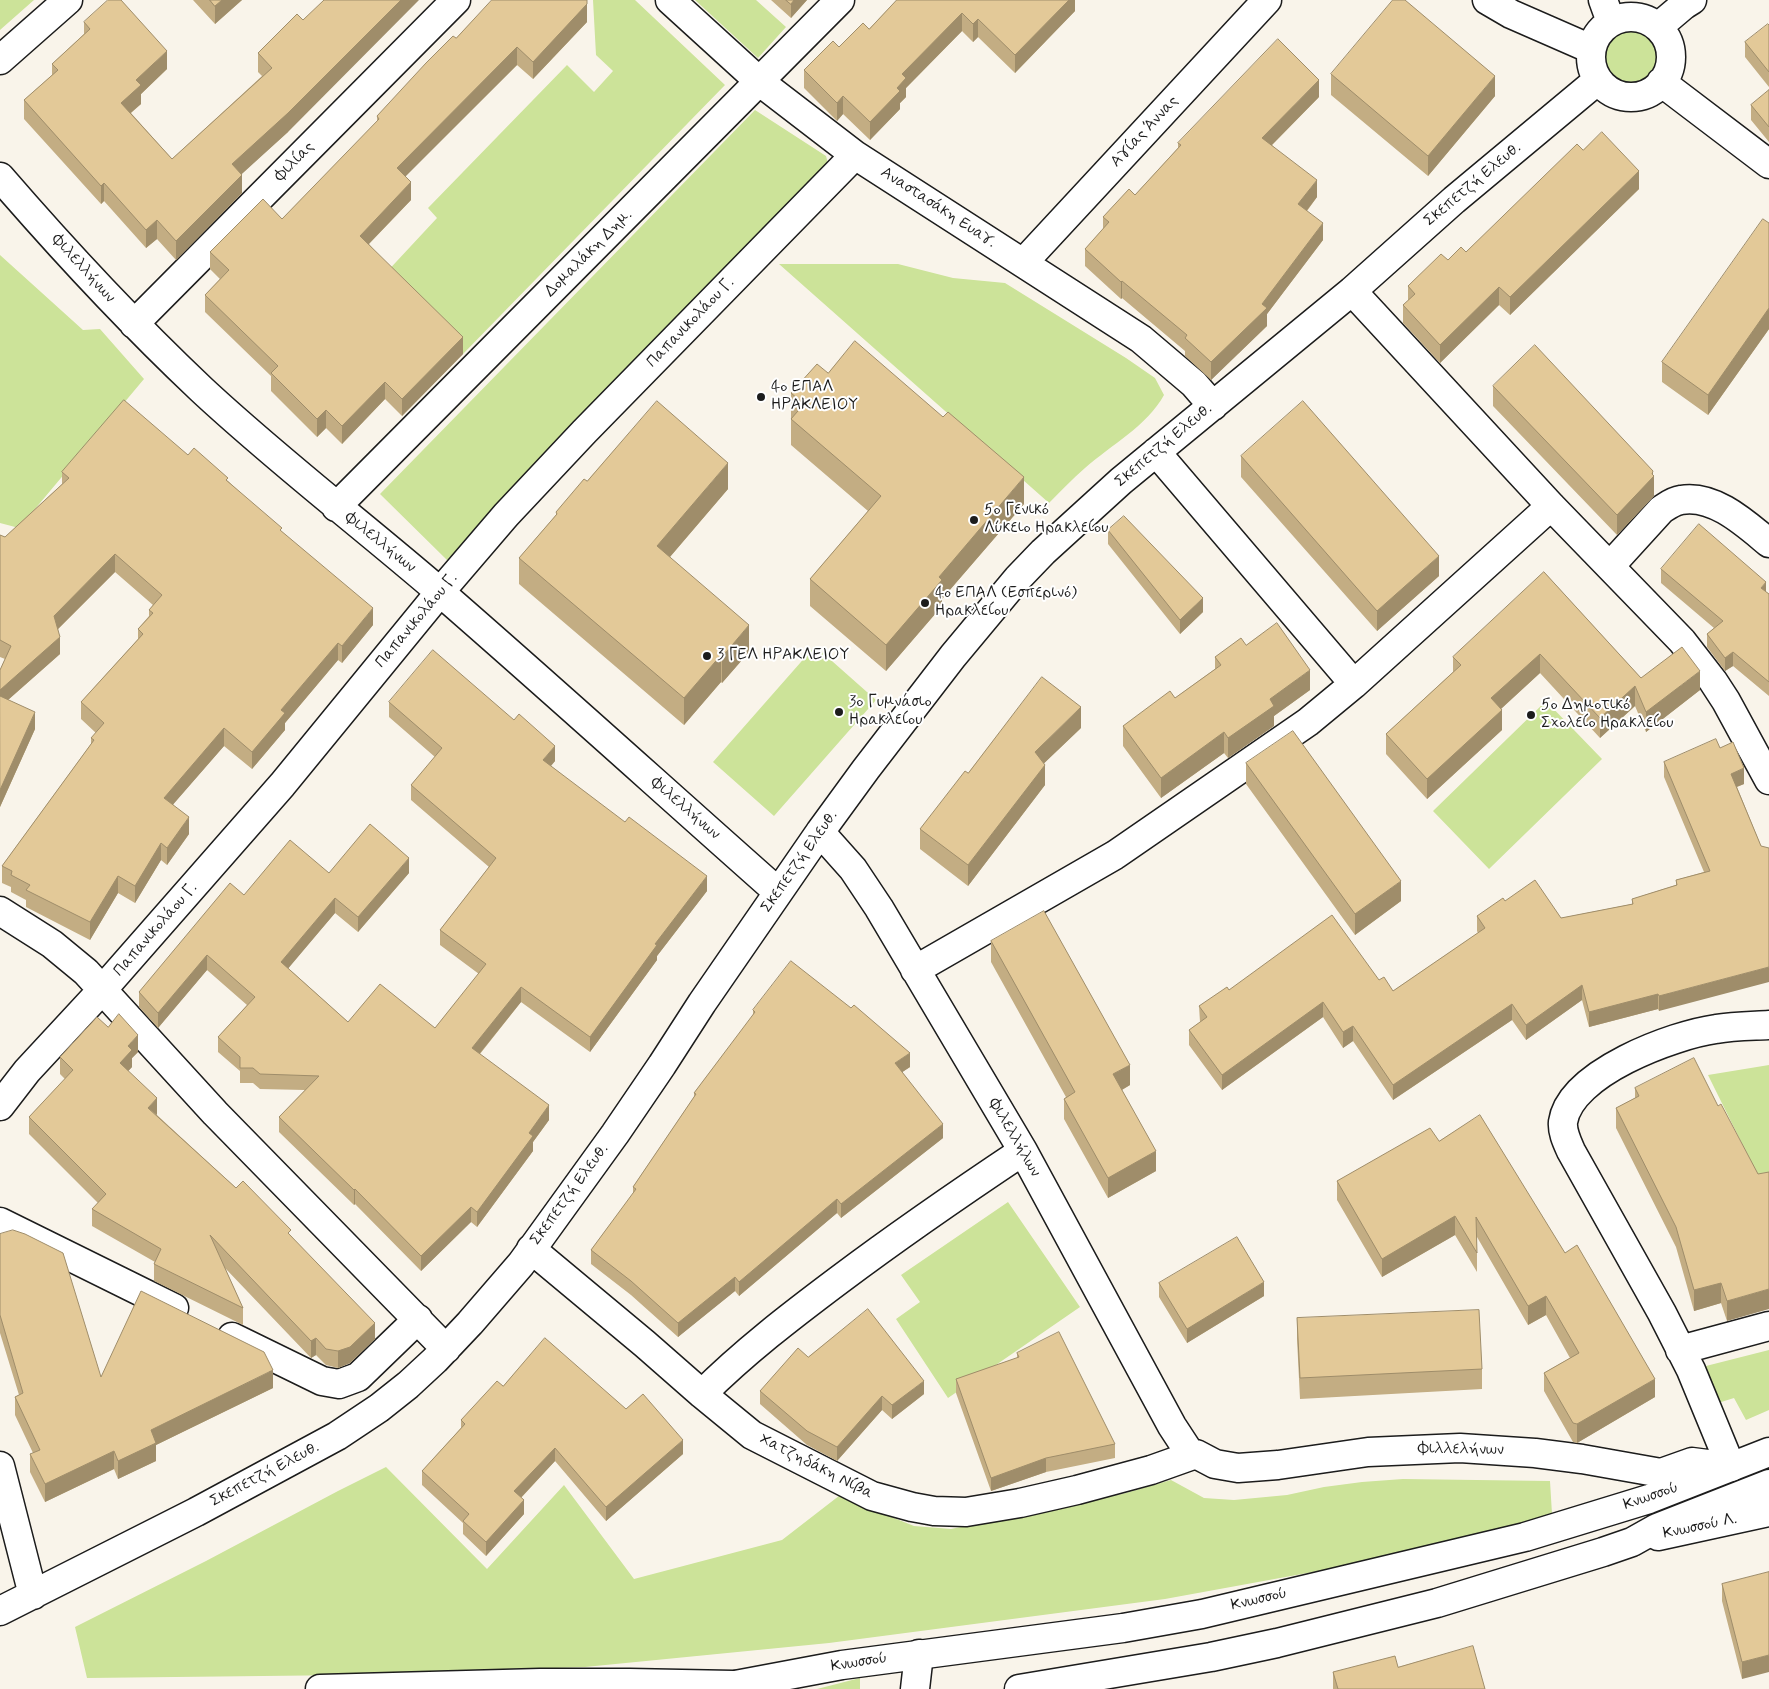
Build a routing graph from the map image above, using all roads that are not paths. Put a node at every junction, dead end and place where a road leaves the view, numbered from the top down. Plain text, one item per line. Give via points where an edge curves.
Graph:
1 (68, 0) edge
2 (456, 0) edge
3 (670, 0) edge
4 (840, 0) edge
5 (1267, 0) edge
6 (1487, 0) edge
7 (1692, 0) edge
8 (1607, 11) edge
9 (1658, 27) junction
10 (1591, 49) junction
11 (0, 60) edge
12 (1598, 80) junction
13 (760, 82) junction
14 (1661, 82) junction
15 (855, 155) junction
16 (1769, 164) edge
17 (0, 176) edge
18 (1023, 263) junction
19 (1352, 291) junction
20 (134, 324) junction
21 (1213, 406) junction
22 (1156, 452) junction
23 (1551, 506) junction
24 (336, 507) junction
25 (1769, 543) edge
26 (1610, 566) junction
27 (440, 592) junction
28 (1354, 684) junction
29 (1769, 780) edge
30 (820, 832) junction
31 (778, 892) junction
32 (0, 911) edge
33 (915, 970) junction
34 (103, 989) junction
35 (1769, 1024) edge
36 (0, 1106) edge
37 (1022, 1151) junction
38 (0, 1222) edge
39 (531, 1249) junction
40 (418, 1319) junction
41 (1769, 1326) edge
42 (446, 1349) junction
43 (1680, 1350) junction
44 (702, 1394) junction
45 (1769, 1452) edge
46 (1191, 1455) junction
47 (0, 1466) edge
48 (1731, 1467) junction
49 (1769, 1484) edge
50 (1769, 1512) edge
51 (1632, 1542) junction
52 (33, 1595) junction
53 (0, 1611) edge
54 (919, 1654) junction
55 (724, 1687) edge
56 (320, 1689) edge
57 (337, 1689) edge
58 (915, 1689) edge
59 (1019, 1689) edge

1 - 11 street
2 - 20 street, Φιλίας
3 - 13 street, Αναστασάκη Ευαγ.
4 - 13 street, Δομαλάκη Δημ.
5 - 18 street, Αγίας Άννας
6 - 10 street
7 - 9 street
8 - 9 street via 1622,18 1636,16
8 - 10 street
9 - 14 street via 1668,41 1671,57 1667,75
10 - 12 street via 1592,65
12 - 14 street via 1610,91 1629,97 1647,93
12 - 19 street, Σκεπετζή Ελευθ. via 1454,200
13 - 15 street, Αναστασάκη Ευαγ.
13 - 24 street, Δομαλάκη Δημ.
14 - 16 street
15 - 18 street, Αναστασάκη Ευαγ.
15 - 27 street, Παπανικολάου Γ. via 584,432
17 - 20 street, Φιλελλήνων
18 - 21 street, Αναστασάκη Ευαγ. via 1142,339 1194,384
19 - 21 street, Σκεπετζή Ελευθ.
19 - 23 street
20 - 24 street, Φιλελλήνων via 203,390
21 - 22 street, Σκεπετζή Ελευθ.
22 - 28 street
22 - 30 street, Σκεπετζή Ελευθ. via 1093,506 1018,578
23 - 26 street
23 - 28 street
24 - 27 street, Φιλελλήνων
25 - 26 street via 1712,504 1680,500 1661,510
26 - 29 street via 1696,659 1726,701
27 - 31 street, Φιλελλήνων
27 - 34 street, Παπανικολάου Γ. via 282,785
28 - 33 street via 1290,735 1114,855
30 - 31 street, Σκεπετζή Ελευθ.
30 - 33 street, Φιλελλήλων via 852,869 879,908
31 - 39 street, Σκεπετζή Ελευθ. via 620,1126
32 - 34 street via 52,944
33 - 37 street, Φιλελλήλων
34 - 36 street, Παπανικολάου Γ. via 27,1071
34 - 40 street via 215,1113
35 - 43 street via 1716,1028 1653,1047 1589,1083 1573,1098 1564,1120 1567,1143
37 - 44 street via 921,1220 805,1306
37 - 46 street, Φιλελλήλων via 1172,1426
38 - 40 street via 322,1381 339,1384 358,1378
39 - 42 street, Σκεπετζή Ελευθ.
39 - 44 street, Χατζηδάκη Νίβα
40 - 42 street
41 - 43 street
42 - 52 street, Σκεπετζή Ελευθ. via 393,1397 337,1436
43 - 48 street
44 - 46 street, Χατζηδάκη Νίβα via 752,1435 846,1484 872,1496 934,1511 966,1512 1058,1495 1117,1480
45 - 48 street, Κνωσσού
46 - 48 street, Φιλλελήνων via 1238,1468 1368,1452 1460,1448 1545,1454 1661,1473 1692,1462
47 - 52 street
48 - 54 street, Κνωσσού via 1649,1499 1524,1536 1202,1614 1123,1628
49 - 51 street, Κνωσσού via 1657,1528
50 - 51 street, Κνωσσού Λ.
51 - 59 street, Κνωσσού via 1577,1562 1436,1603 1295,1638 1211,1657
52 - 53 street, Σκεπετζή Ελευθ.
54 - 55 street, Κνωσσού
54 - 58 street
55 - 57 street, Κνωσσού via 630,1682
56 - 57 street, Κνωσσού

